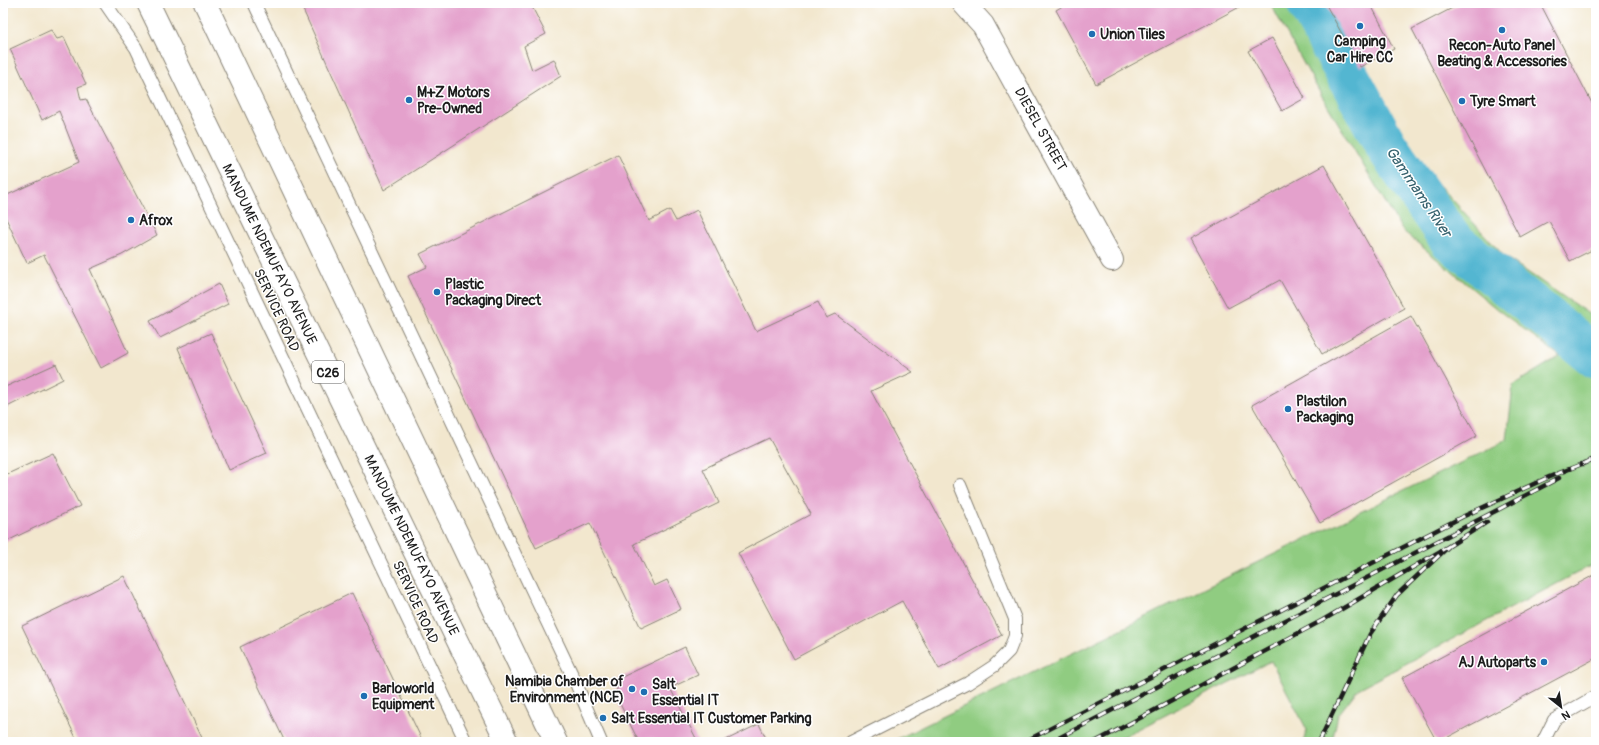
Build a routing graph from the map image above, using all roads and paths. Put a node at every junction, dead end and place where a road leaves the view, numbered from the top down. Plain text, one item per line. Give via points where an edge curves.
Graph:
1 (105, 3) edge
2 (205, 3) edge
3 (254, 3) edge
4 (963, 3) edge
5 (151, 6) edge
6 (1112, 260) dead end
7 (960, 485) dead end
8 (1596, 696) edge
9 (466, 742) edge
10 (507, 742) edge
11 (556, 742) edge
12 (601, 742) edge
13 (851, 742) edge
14 (1543, 742) edge

1 - 9 lane, SERVICE ROAD via 136,48
2 - 11 main road
3 - 12 lane via 568,666
4 - 6 main road, DIESEL STREET via 983,25
5 - 10 main road, MANDUME NDEMUFAYO AVENUE / C26
7 - 13 lane via 1016,619 1015,636 1008,651 994,666 968,683
8 - 14 lane via 1554,720

